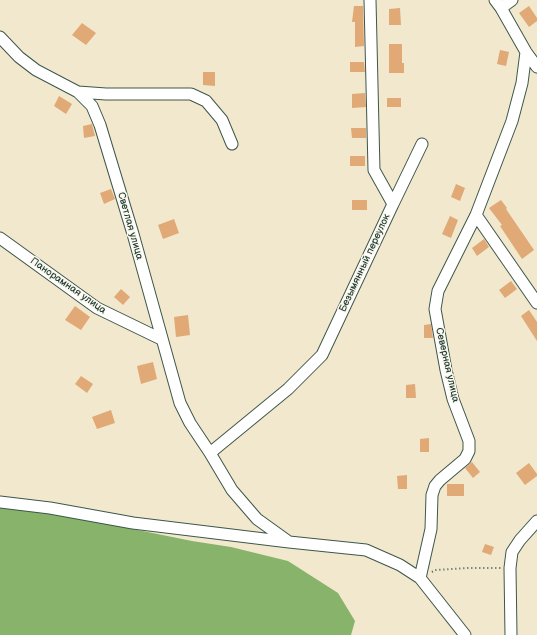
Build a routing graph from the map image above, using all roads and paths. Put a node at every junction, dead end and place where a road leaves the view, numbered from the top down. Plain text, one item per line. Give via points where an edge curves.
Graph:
1 (370, 0) edge
2 (512, 0) edge
3 (498, 4) edge
4 (0, 37) edge
5 (526, 52) junction
6 (537, 67) edge
7 (78, 92) junction
8 (232, 144) dead end
9 (422, 144) dead end
10 (394, 204) junction
11 (476, 215) junction
12 (0, 238) edge
13 (537, 304) edge
14 (161, 339) junction
15 (210, 453) junction
16 (0, 502) edge
17 (537, 521) edge
18 (289, 542) junction
19 (510, 568) junction
20 (420, 578) junction
21 (465, 635) edge
22 (511, 635) edge

1 - 10 street, Безымянный переулок via 374,170
2 - 3 street
3 - 5 street
4 - 7 street, Светлая улица via 36,70
5 - 6 street
5 - 11 street, Северная улица via 522,83 512,121
7 - 8 street via 191,94 206,101 222,120
7 - 14 street, Светлая улица via 92,106 100,125
9 - 10 street
10 - 15 street, Безымянный переулок via 322,355 288,389
11 - 13 street
11 - 20 street, Северная улица via 438,291 435,309 447,377 469,441 470,451 435,486 432,494 431,529
12 - 14 street, Панорамная улица via 97,308
14 - 15 street, Светлая улица via 180,403 190,424
15 - 18 street, Светлая улица via 232,490 257,519
16 - 18 street via 133,523
17 - 19 street via 512,552
18 - 20 street via 366,550 400,565
19 - 20 path via 435,570
19 - 22 street
20 - 21 street

